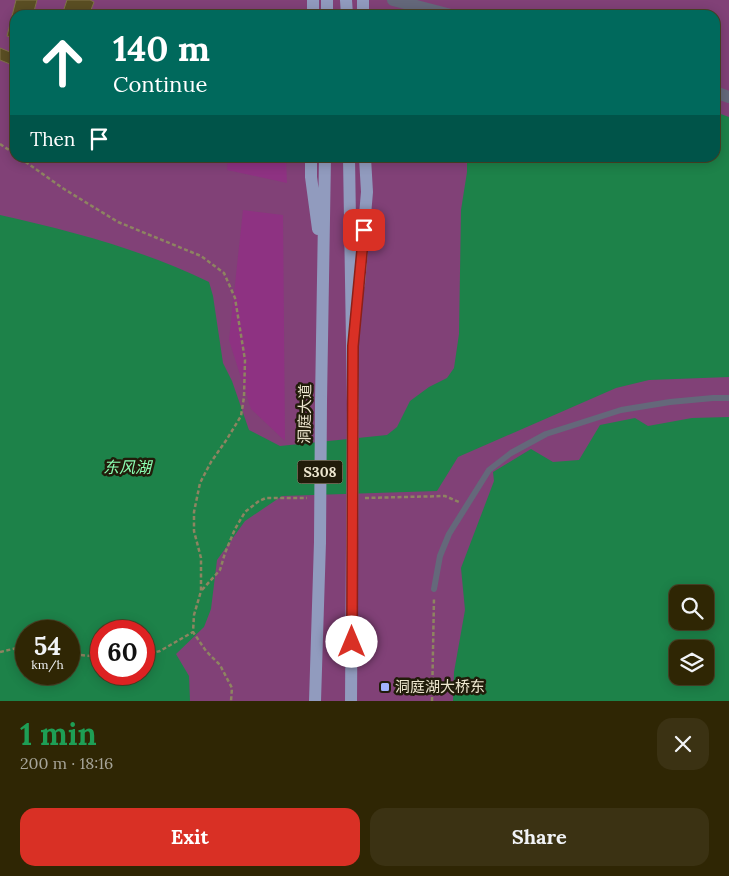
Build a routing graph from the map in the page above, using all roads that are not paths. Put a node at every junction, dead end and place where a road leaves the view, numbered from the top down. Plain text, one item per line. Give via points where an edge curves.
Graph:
1 (393, 0) edge
2 (432, 10) edge
3 (311, 162) edge
4 (325, 162) edge
5 (349, 162) edge
6 (365, 162) edge
7 (324, 266) junction
8 (353, 346) junction
9 (729, 398) edge
10 (434, 589) road end
11 (315, 701) edge
12 (351, 701) edge

1 - 2 street
3 - 7 main road
4 - 7 main road, 洞庭大道 / S308
5 - 8 main road, S308
6 - 8 main road via 367,192
7 - 11 main road, 洞庭大道 / S308, bridge
8 - 12 main road, S308, bridge
9 - 10 lane via 670,402 621,410 546,434 511,453 489,470 449,534 440,556

